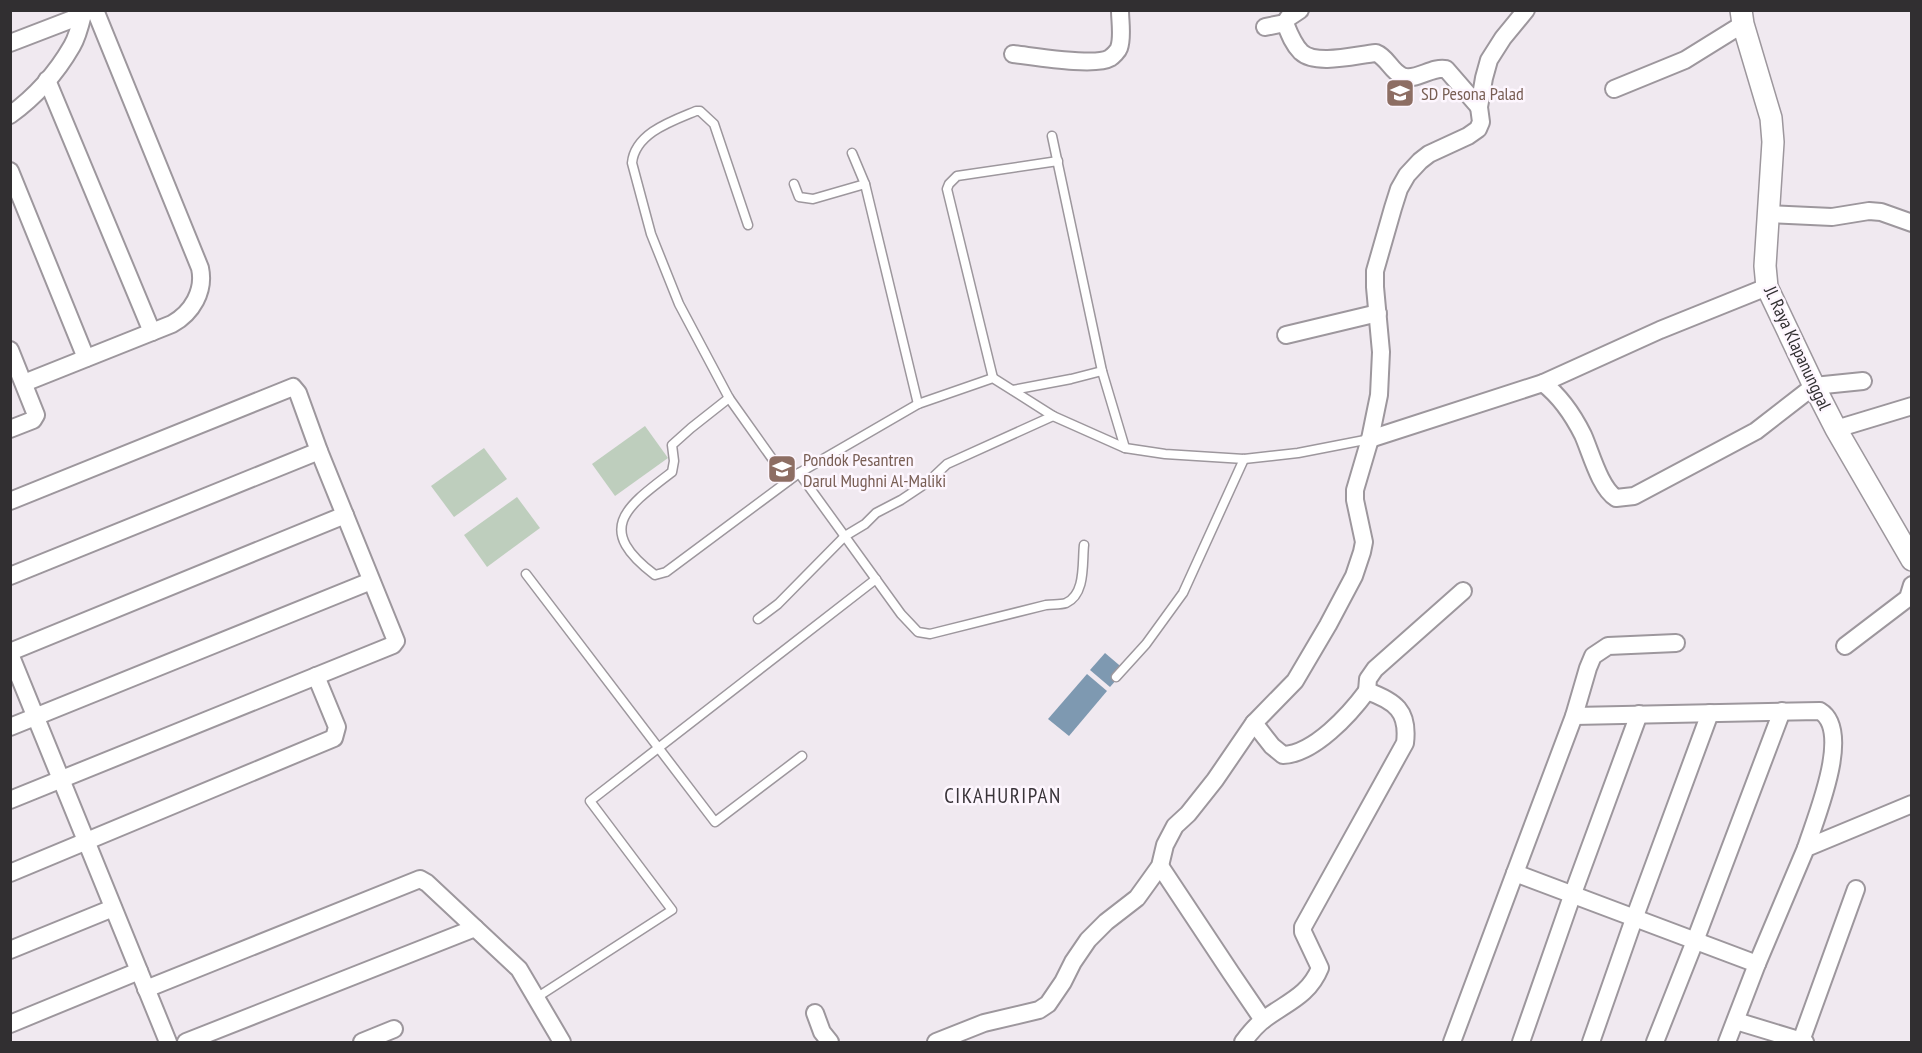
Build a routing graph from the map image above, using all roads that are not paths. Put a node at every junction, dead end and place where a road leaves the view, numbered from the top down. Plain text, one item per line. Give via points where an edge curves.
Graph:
1 (1120, 10) edge
2 (1300, 10) edge
3 (1526, 10) edge
4 (87, 12) edge
5 (1742, 17) edge
6 (1285, 23) junction
7 (1265, 27) dead end
8 (10, 44) edge
9 (1013, 54) dead end
10 (47, 80) junction
11 (1614, 89) dead end
12 (1479, 107) junction
13 (10, 115) edge
14 (1052, 136) dead end
15 (852, 153) dead end
16 (1058, 161) junction
17 (10, 171) edge
18 (865, 183) junction
19 (794, 184) dead end
20 (1768, 214) junction
21 (1911, 223) edge
22 (748, 225) dead end
23 (1767, 286) junction
24 (1378, 312) junction
25 (152, 332) junction
26 (1286, 335) dead end
27 (11, 352) edge
28 (86, 358) junction
29 (1102, 371) junction
30 (993, 378) junction
31 (1863, 381) dead end
32 (24, 383) junction
33 (1543, 383) junction
34 (1814, 386) junction
35 (1013, 390) junction
36 (729, 398) junction
37 (918, 405) junction
38 (1911, 406) edge
39 (1053, 416) junction
40 (10, 429) edge
41 (1836, 429) junction
42 (1370, 438) junction
43 (1125, 448) junction
44 (319, 451) junction
45 (1244, 459) junction
46 (799, 473) junction
47 (788, 481) junction
48 (10, 501) edge
49 (345, 515) junction
50 (845, 536) junction
51 (1906, 538) edge
52 (1084, 545) dead end
53 (1911, 560) edge
54 (526, 574) dead end
55 (10, 576) edge
56 (876, 579) junction
57 (371, 580) junction
58 (1911, 585) edge
59 (1463, 591) dead end
60 (758, 619) dead end
61 (1676, 644) dead end
62 (1845, 646) dead end
63 (10, 653) edge
64 (316, 676) junction
65 (1116, 677) dead end
66 (1367, 691) junction
67 (1782, 711) junction
68 (1710, 712) junction
69 (1639, 714) junction
70 (1575, 716) junction
71 (36, 717) junction
72 (1254, 723) junction
73 (10, 728) edge
74 (658, 748) junction
75 (802, 756) dead end
76 (61, 779) junction
77 (10, 800) edge
78 (1911, 804) edge
79 (87, 842) junction
80 (1806, 848) junction
81 (1161, 866) junction
82 (10, 873) edge
83 (1515, 873) junction
84 (1856, 889) dead end
85 (1572, 896) junction
86 (113, 908) junction
87 (1634, 919) junction
88 (475, 928) junction
89 (1695, 941) junction
90 (10, 950) edge
91 (1757, 964) junction
92 (139, 971) junction
93 (146, 989) junction
94 (536, 998) junction
95 (814, 1013) dead end
96 (1263, 1020) junction
97 (1736, 1021) junction
98 (10, 1024) edge
99 (394, 1029) dead end
100 (162, 1041) edge
101 (186, 1042) edge
102 (362, 1042) edge
103 (562, 1042) edge
104 (830, 1042) edge
105 (936, 1042) edge
106 (1243, 1042) edge
107 (1452, 1042) edge
108 (1521, 1042) edge
109 (1591, 1042) edge
110 (1655, 1042) edge
111 (1727, 1042) edge
112 (1803, 1042) edge

1 - 9 street via 1119,48 1111,58 1080,61
2 - 6 street
3 - 12 street via 1489,60
4 - 8 street
4 - 10 street via 74,44
4 - 25 street via 203,280 183,318
5 - 11 street via 1685,60
5 - 20 street, Jl. Raya Klapanunggal via 1771,118 1773,171
6 - 7 street
6 - 12 street via 1292,39 1308,57 1316,60 1376,53 1404,77 1446,69
10 - 13 street via 26,104
10 - 25 street
12 - 24 street via 1478,129 1429,154 1407,175 1400,189 1375,271
14 - 16 lane
15 - 18 lane
16 - 29 lane
16 - 30 lane via 957,176 947,189
17 - 28 street
18 - 19 lane via 810,200 799,197
18 - 37 lane
20 - 21 street via 1832,217 1869,211
20 - 23 street, Jl. Raya Klapanunggal
22 - 36 lane via 714,124 706,115 696,111 660,127 639,142 632,163 651,234 678,304
23 - 33 street
23 - 34 street, Jl. Raya Klapanunggal
24 - 26 street
24 - 42 street via 1381,352
25 - 28 street
27 - 32 street
28 - 32 street
29 - 35 lane
29 - 43 lane
30 - 35 lane
30 - 37 lane
31 - 34 street
32 - 40 street via 35,418
33 - 34 street via 1570,411 1607,490 1616,498 1634,496 1756,431
33 - 42 street
34 - 41 street, Jl. Raya Klapanunggal
35 - 39 lane
36 - 47 lane
36 - 47 lane via 672,445 672,472 638,497 624,516 620,527 624,544 655,575 666,572
37 - 46 lane
38 - 41 street
39 - 43 lane
39 - 50 lane via 947,464 928,482
41 - 51 street, Jl. Raya Klapanunggal
42 - 45 lane
42 - 72 street via 1355,490 1364,542 1354,576 1295,681
43 - 45 lane
44 - 48 street via 293,387
44 - 49 street
44 - 55 street
45 - 65 lane via 1183,593
46 - 47 lane
46 - 50 lane
49 - 57 street
49 - 63 street
50 - 56 lane
50 - 60 lane
51 - 53 street, Jl. Raya Klapanunggal
52 - 56 lane via 1079,589 1066,603 930,634 918,632
54 - 74 lane
56 - 74 lane
57 - 64 street via 395,644
57 - 71 street
58 - 62 street via 1908,598
59 - 66 street via 1375,669 1368,679
61 - 70 street via 1608,646 1599,651 1588,668
63 - 71 street
64 - 76 street
64 - 79 street via 337,727 334,738
66 - 72 street via 1340,721 1300,753 1283,755
66 - 96 street via 1397,706 1407,731 1405,743 1303,927 1320,968 1316,979 1305,993
67 - 68 street
67 - 80 street via 1821,711 1833,732 1833,762
67 - 89 street
68 - 69 street
68 - 87 street
69 - 70 street
69 - 85 street
70 - 83 street
71 - 73 street
71 - 76 street
72 - 81 street via 1215,780 1168,837
74 - 75 lane via 715,822
74 - 94 lane via 590,801 672,910
76 - 77 street
76 - 79 street
78 - 80 street
79 - 82 street
79 - 86 street
80 - 91 street
81 - 96 street
81 - 105 street via 1137,898 1088,940 1048,1005
83 - 85 street
83 - 107 street
84 - 112 street
85 - 87 street
85 - 108 street
86 - 90 street
86 - 92 street
87 - 89 street
87 - 109 street
88 - 93 street via 420,879
88 - 94 street via 519,969
88 - 101 street
89 - 91 street
89 - 110 street
91 - 97 street
92 - 93 street
92 - 98 street
93 - 100 street
94 - 103 street
95 - 104 street
96 - 106 street
97 - 111 street
97 - 112 street
99 - 102 street

